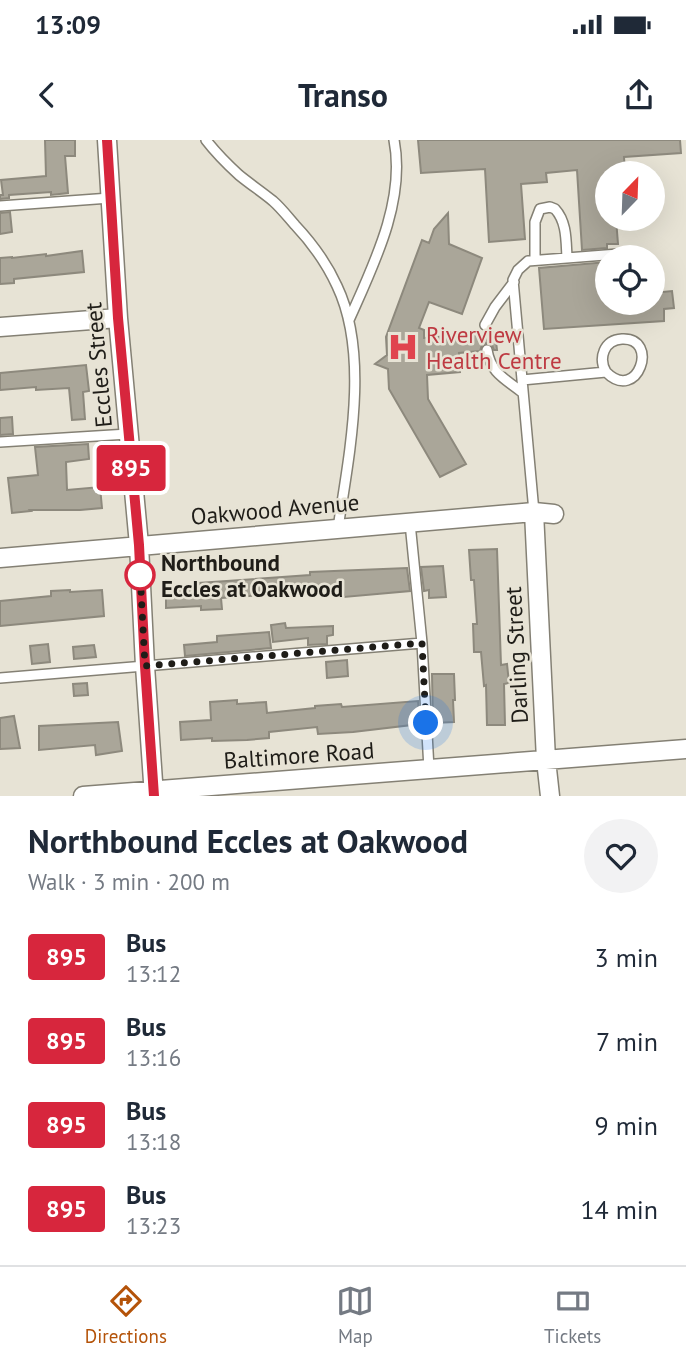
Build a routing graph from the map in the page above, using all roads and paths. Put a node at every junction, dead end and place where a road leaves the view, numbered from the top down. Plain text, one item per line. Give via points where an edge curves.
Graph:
1 (107, 140) edge
2 (206, 140) edge
3 (394, 140) edge
4 (110, 198) junction
5 (0, 206) edge
6 (595, 256) edge
7 (567, 258) junction
8 (535, 260) junction
9 (514, 282) junction
10 (118, 318) junction
11 (349, 320) junction
12 (485, 325) dead end
13 (0, 327) edge
14 (487, 350) dead end
15 (606, 372) junction
16 (522, 380) junction
17 (523, 393) junction
18 (128, 434) junction
19 (0, 442) edge
20 (534, 512) junction
21 (554, 514) dead end
22 (410, 523) junction
23 (338, 528) junction
24 (139, 545) junction
25 (0, 558) edge
26 (422, 643) junction
27 (145, 666) junction
28 (0, 678) edge
29 (686, 749) edge
30 (546, 760) junction
31 (429, 769) junction
32 (154, 793) edge
33 (83, 796) edge
34 (550, 796) edge

1 - 4 street, Eccles Street
2 - 11 lane via 297,227 338,286
3 - 11 lane via 397,175 389,218
4 - 5 lane
4 - 10 street, Eccles Street
6 - 7 lane
7 - 8 lane
7 - 8 lane via 562,218 547,207 540,209 535,222
8 - 9 lane via 522,266
9 - 12 lane
9 - 16 lane
10 - 13 street
10 - 18 street, Eccles Street
11 - 23 lane via 354,410
14 - 17 lane via 493,368
15 - 15 lane via 620,380 633,377 643,362 639,347 615,340 603,355
15 - 16 lane
16 - 17 lane
17 - 20 lane
18 - 19 lane
18 - 24 street, Eccles Street
20 - 21 street, Oakwood Avenue
20 - 22 street, Oakwood Avenue
20 - 30 street, Darling Street
22 - 23 street, Oakwood Avenue
22 - 26 lane
23 - 24 street, Oakwood Avenue
24 - 25 street, Oakwood Avenue
24 - 27 street, Eccles Street
26 - 27 lane
26 - 31 lane
27 - 28 lane
27 - 32 street, Eccles Street
29 - 30 street, Baltimore Road
30 - 31 street, Baltimore Road
30 - 34 street, Darling Street
31 - 32 street, Baltimore Road
32 - 33 street, Baltimore Road

